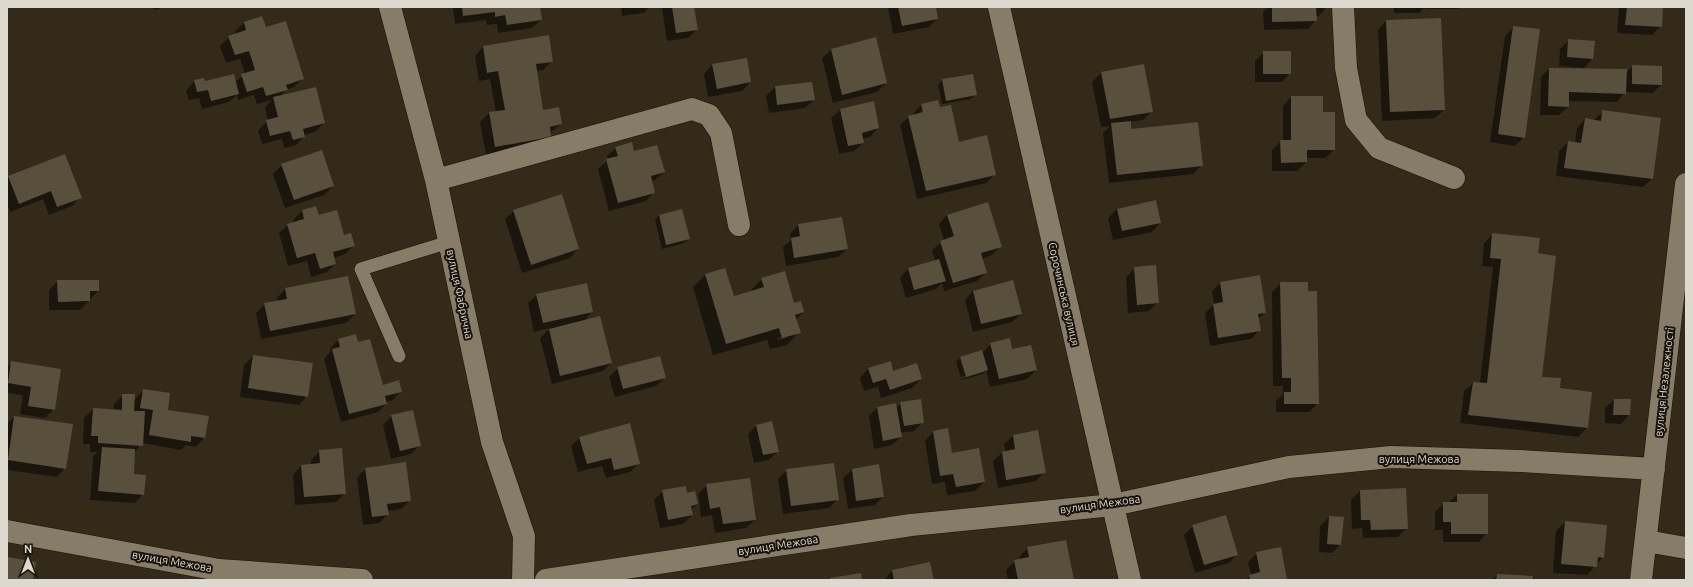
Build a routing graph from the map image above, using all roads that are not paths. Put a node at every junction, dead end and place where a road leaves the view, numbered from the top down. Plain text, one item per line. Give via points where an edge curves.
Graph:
1 (390, 7) edge
2 (998, 7) edge
3 (1343, 7) edge
4 (1454, 178) dead end
5 (436, 180) junction
6 (1686, 184) edge
7 (739, 225) dead end
8 (449, 242) junction
9 (398, 356) dead end
10 (1654, 470) junction
11 (1113, 505) junction
12 (7, 530) edge
13 (1646, 541) junction
14 (1686, 548) edge
15 (234, 575) edge
16 (362, 580) edge
17 (523, 580) edge
18 (546, 580) edge
19 (1130, 580) edge
20 (1641, 580) edge

1 - 5 street, вулиця Фабрична
2 - 11 street, Сорочинська вулиця
3 - 4 street via 1346,68 1356,120 1379,148
5 - 7 street via 692,109 709,115 721,133
5 - 8 street, вулиця Фабрична
6 - 10 street, вулиця Незалежності
8 - 9 lane via 361,268
8 - 17 street, вулиця Фабрична via 492,442 524,536
10 - 11 street, вулиця Межова via 1522,461 1391,457 1289,467
10 - 13 street, вулиця Незалежності
11 - 18 street, вулиця Межова via 911,525
11 - 19 street, Сорочинська вулиця
12 - 15 street, вулиця Межова
13 - 14 street
13 - 20 street, вулиця Незалежності
15 - 16 street, вулиця Межова

